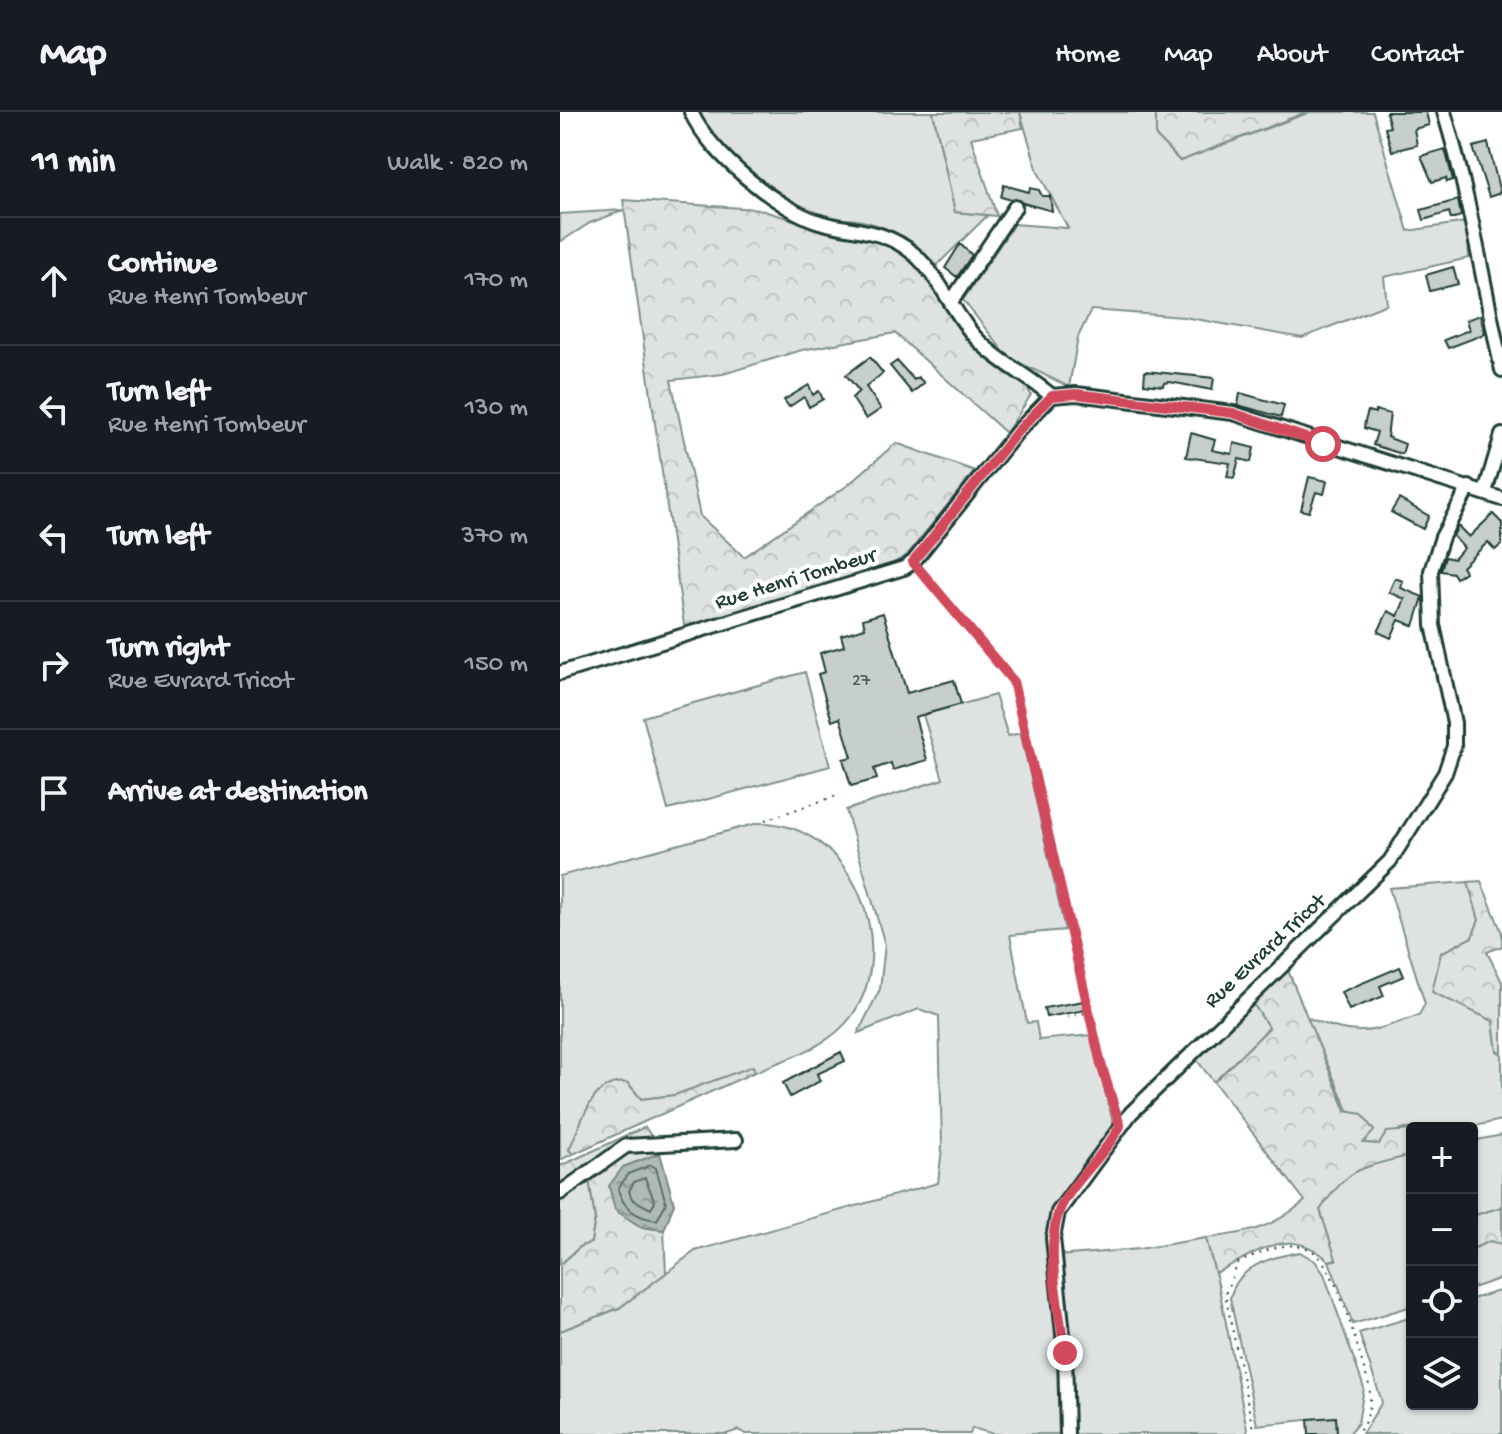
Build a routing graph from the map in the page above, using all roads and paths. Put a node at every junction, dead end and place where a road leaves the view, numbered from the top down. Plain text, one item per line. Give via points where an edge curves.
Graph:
1 (691, 112) edge
2 (1444, 112) edge
3 (1015, 207) dead end
4 (951, 302) junction
5 (1502, 370) edge
6 (1052, 396) junction
7 (1502, 435) edge
8 (1469, 487) junction
9 (1485, 492) junction
10 (1502, 499) edge
11 (913, 562) junction
12 (560, 673) edge
13 (836, 796) dead end
14 (765, 820) dead end
15 (1090, 1016) junction
16 (1067, 1017) dead end
17 (1120, 1126) junction
18 (736, 1140) dead end
19 (560, 1193) edge
20 (1067, 1434) edge
21 (1254, 1434) edge
22 (1357, 1434) edge

1 - 4 street via 709,142 789,209 824,224 887,235 930,270
2 - 5 street via 1470,201
3 - 4 street
4 - 6 street via 986,348
6 - 8 street via 1091,395 1233,413
6 - 11 street
7 - 9 street
8 - 9 street
8 - 17 street, Rue Evrard Tricot via 1431,571 1433,625 1454,723 1454,746 1445,773 1376,876 1240,1003
9 - 10 street
11 - 12 street, Rue Henri Tombeur via 833,592
11 - 15 path via 1013,681
13 - 14 path
15 - 16 path
15 - 17 path
17 - 20 street, Rue Evrard Tricot via 1064,1201 1055,1224
18 - 19 street via 626,1146
21 - 22 path via 1225,1294 1238,1263 1290,1246 1309,1249 1322,1259 1333,1281 1369,1385 1371,1403

